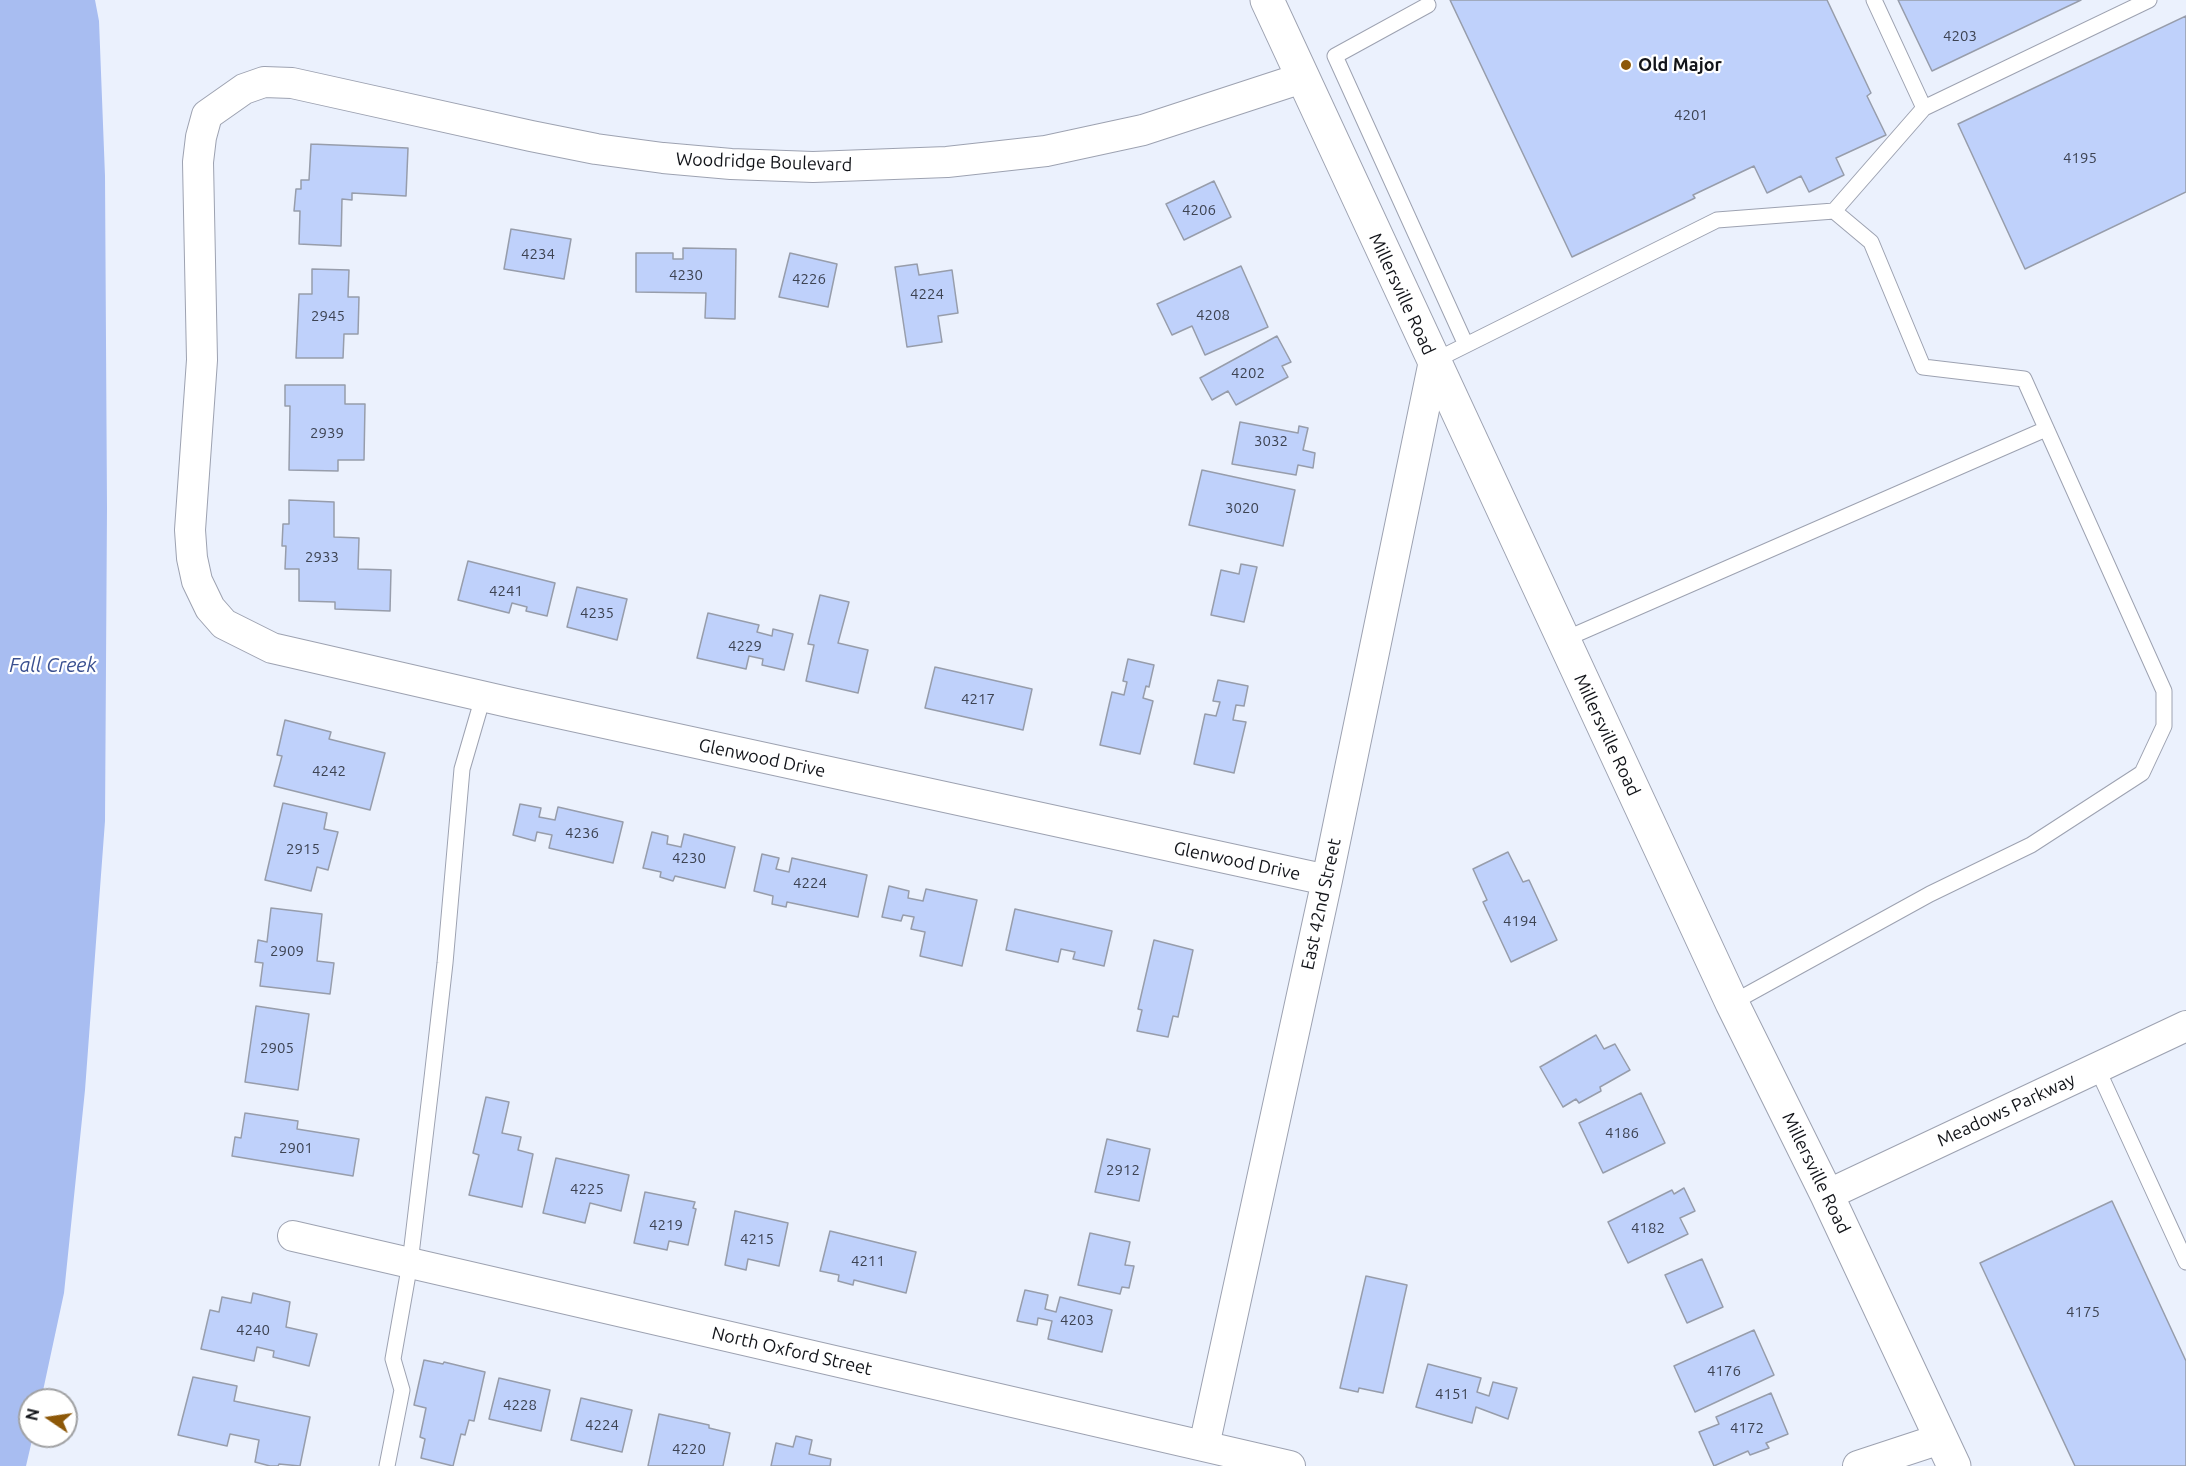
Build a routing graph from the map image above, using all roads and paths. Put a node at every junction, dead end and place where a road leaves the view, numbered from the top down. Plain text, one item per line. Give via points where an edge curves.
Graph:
1 (1268, 0) edge
2 (1874, 0) edge
3 (2149, 0) edge
4 (1428, 5) dead end
5 (1302, 78) junction
6 (1924, 108) junction
7 (1834, 211) junction
8 (1466, 345) junction
9 (1434, 362) junction
10 (2046, 429) junction
11 (210, 608) joint
12 (1563, 640) junction
13 (483, 697) junction
14 (1327, 880) junction
15 (1732, 1003) junction
16 (2186, 1026) edge
17 (2097, 1068) junction
18 (1827, 1195) junction
19 (293, 1236) dead end
20 (2186, 1262) edge
21 (410, 1263) junction
22 (1204, 1446) junction
23 (1947, 1452) edge
24 (387, 1466) edge
25 (1290, 1466) edge
26 (1858, 1466) edge

1 - 5 street, Millersville Road
2 - 6 lane
3 - 6 lane
4 - 8 lane via 1335,56
5 - 9 street, Millersville Road
5 - 11 street, Woodridge Boulevard via 1143,130 1057,149 947,162 846,166 731,164 608,151 278,81 244,89 207,115 198,162 202,360 190,530 197,581
6 - 7 lane
7 - 8 lane via 1717,220
7 - 10 lane via 1871,242 1923,367 2024,379
8 - 9 lane
9 - 12 street, Millersville Road
9 - 14 street, East 42nd Street
10 - 12 lane
10 - 15 lane via 2164,691 2164,726 2142,773 2031,845 1930,894
11 - 13 street, Glenwood Drive via 224,624 272,648
12 - 15 street, Millersville Road
13 - 14 street, Glenwood Drive
13 - 21 lane via 462,769 445,963
14 - 22 street, East 42nd Street
15 - 18 street, Millersville Road
16 - 17 street, Meadows Parkway
17 - 18 street, Meadows Parkway
17 - 20 lane
18 - 23 street, Millersville Road
19 - 21 street, North Oxford Street
21 - 22 street, North Oxford Street
21 - 24 lane via 393,1359 402,1390
22 - 25 street, North Oxford Street
23 - 26 street

